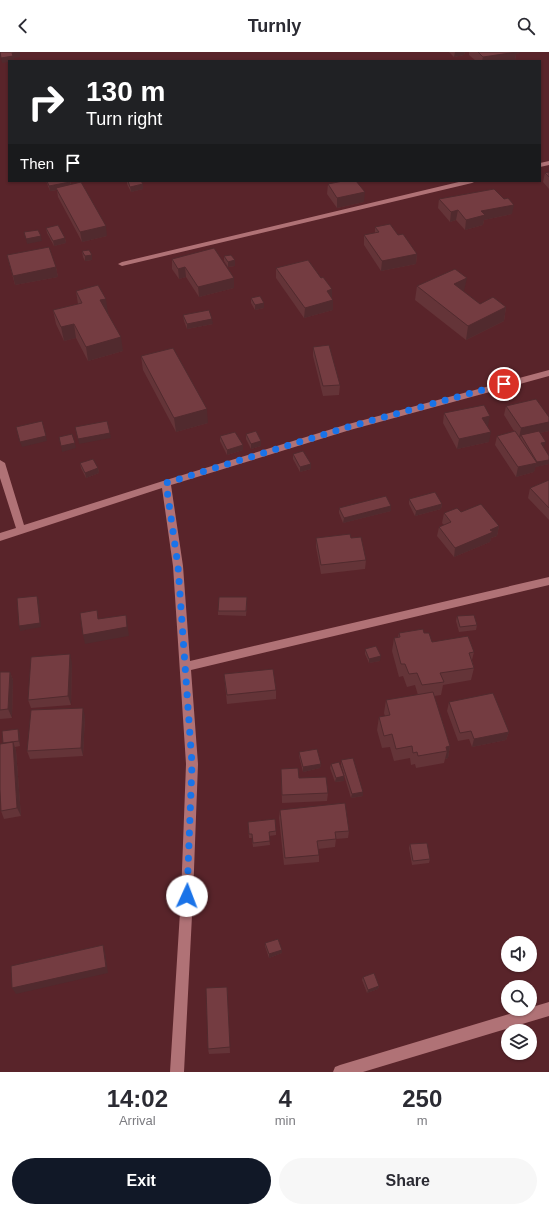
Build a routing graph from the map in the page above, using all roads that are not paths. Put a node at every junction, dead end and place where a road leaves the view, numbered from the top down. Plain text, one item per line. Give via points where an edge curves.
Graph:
1 (468, 182) edge
2 (122, 264) dead end
3 (549, 373) edge
4 (0, 462) edge
5 (166, 483) junction
6 (21, 530) junction
7 (0, 537) edge
8 (549, 581) edge
9 (185, 667) junction
10 (549, 1009) edge
11 (177, 1072) edge
12 (340, 1072) edge

1 - 2 street
3 - 5 street via 348,427
4 - 6 street
5 - 6 street
5 - 9 street via 178,566
6 - 7 street
8 - 9 street
9 - 11 street via 192,797
10 - 12 street

